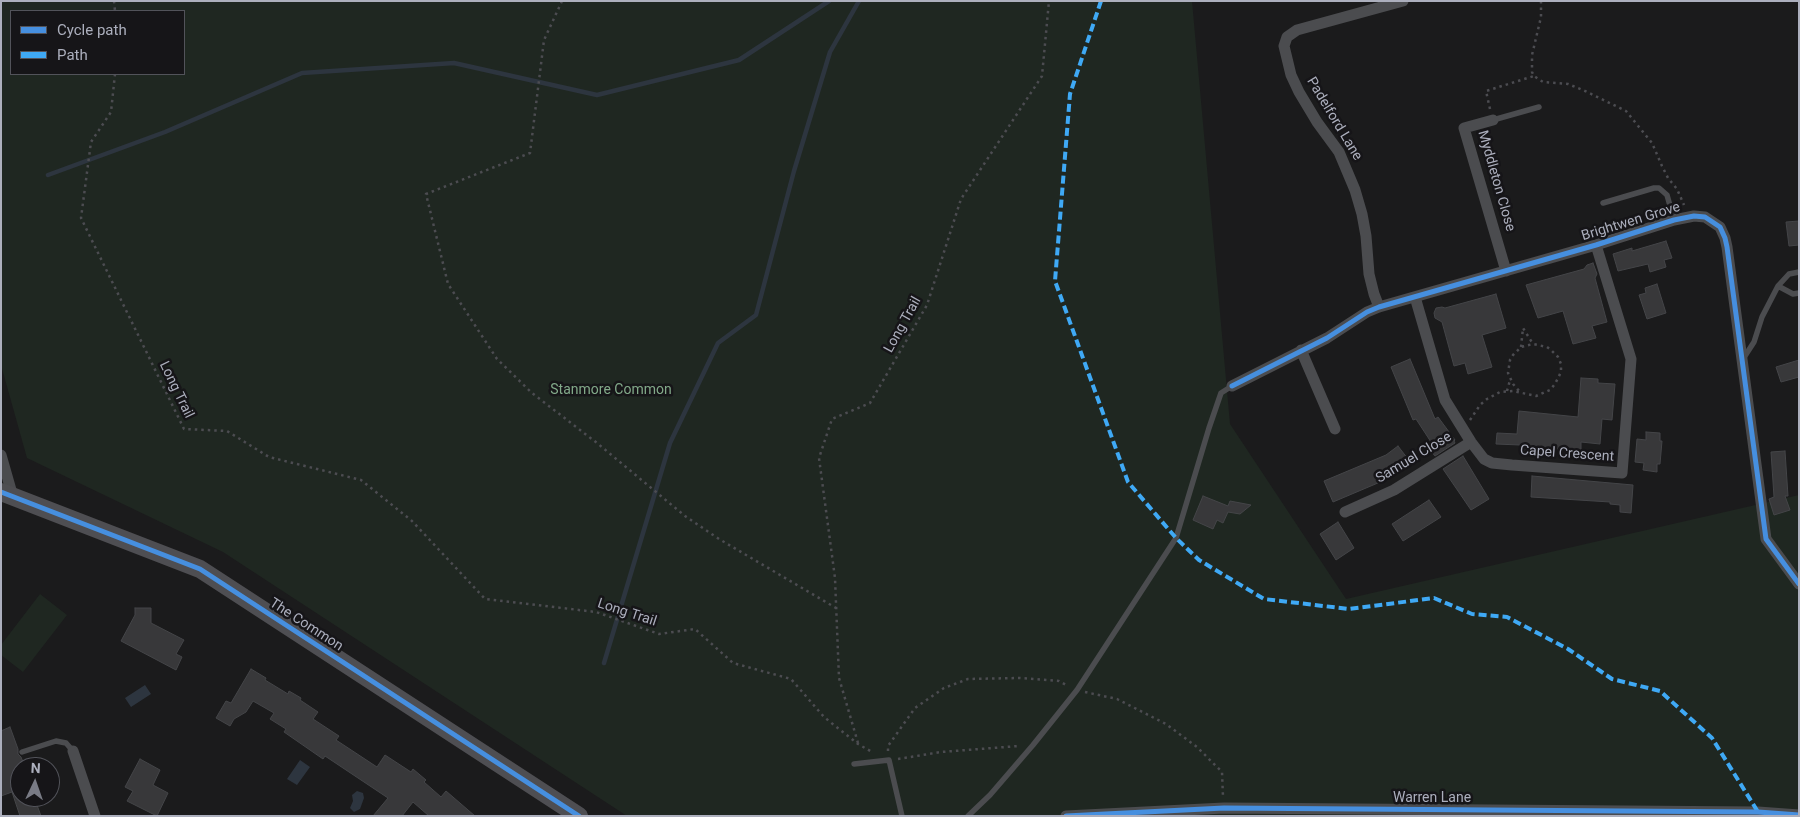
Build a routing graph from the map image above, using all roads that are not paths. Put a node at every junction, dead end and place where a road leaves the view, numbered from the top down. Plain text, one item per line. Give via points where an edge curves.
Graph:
1 (1403, 1) edge
2 (1539, 107) dead end
3 (1493, 120) joint
4 (1603, 202) dead end
5 (1674, 220) junction
6 (1596, 245) junction
7 (1506, 271) junction
8 (1799, 272) edge
9 (1778, 286) junction
10 (1799, 294) edge
11 (1415, 297) junction
12 (1379, 307) junction
13 (1301, 350) junction
14 (1742, 360) junction
15 (1232, 386) joint
16 (1336, 429) dead end
17 (1471, 442) junction
18 (1, 455) edge
19 (7, 494) edge
20 (1345, 512) dead end
21 (1799, 584) edge
22 (73, 751) joint
23 (22, 752) dead end
24 (854, 764) dead end
25 (1799, 815) edge
26 (95, 816) edge
27 (579, 816) edge
28 (902, 816) edge
29 (968, 816) edge
30 (1066, 816) edge

1 - 12 street, Padelford Lane via 1297,30 1287,37 1284,46 1299,92 1339,152 1355,190 1366,236 1369,274
2 - 3 lane
3 - 7 street, Myddleton Close via 1464,128
4 - 5 lane via 1659,188 1667,195
5 - 6 street, Brightwen Grove
5 - 14 street, Brightwen Grove via 1700,216 1720,227 1725,238
6 - 7 street, Brightwen Grove
6 - 17 street, Capel Crescent via 1631,359 1622,474 1492,463 1484,459
7 - 11 street, Brightwen Grove
8 - 9 lane via 1789,274
9 - 10 lane
9 - 14 lane via 1754,342
11 - 12 street, Brightwen Grove
11 - 17 street, Capel Crescent via 1445,400
12 - 13 street, Brightwen Grove
13 - 15 street, Brightwen Grove
13 - 16 street
14 - 21 street, Brightwen Grove via 1766,539
15 - 29 lane via 1221,392 1176,538 1077,690 990,795
17 - 20 street, Samuel Close via 1394,490
18 - 19 street
19 - 27 main road, The Common via 200,568
22 - 23 lane via 66,743 56,741
22 - 26 street
24 - 28 lane via 889,760
25 - 30 street, Warren Lane via 1224,808

